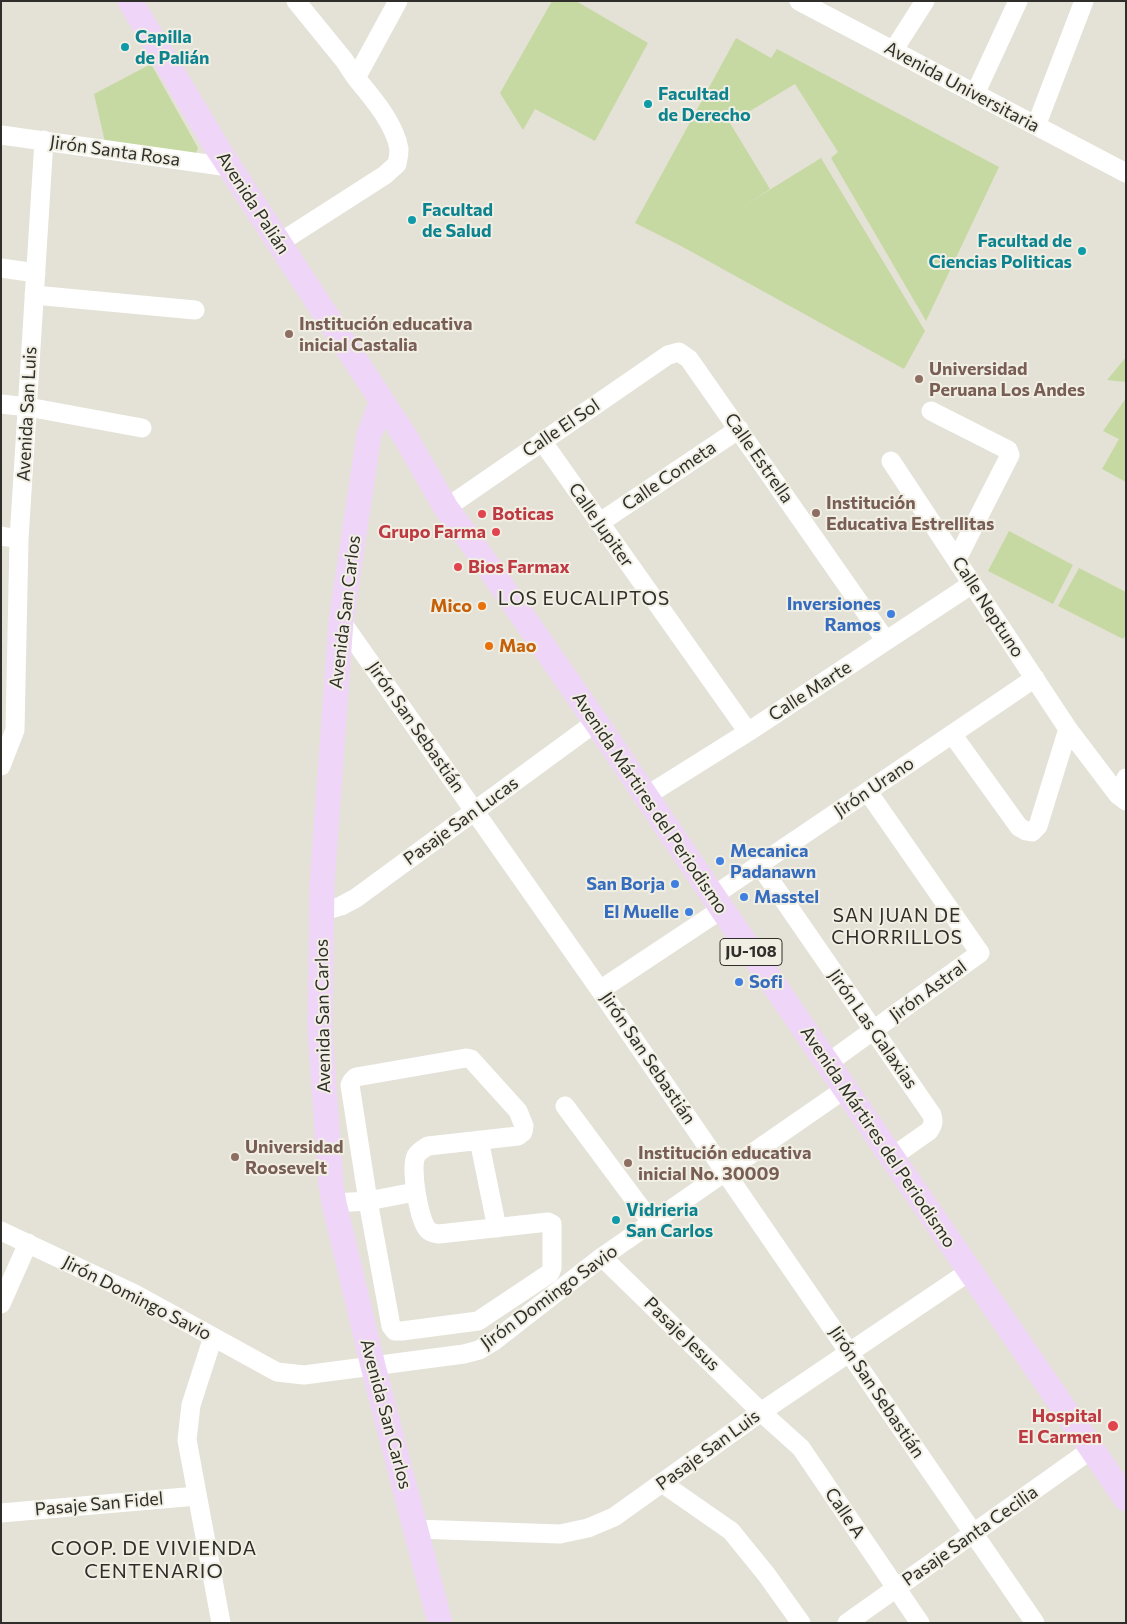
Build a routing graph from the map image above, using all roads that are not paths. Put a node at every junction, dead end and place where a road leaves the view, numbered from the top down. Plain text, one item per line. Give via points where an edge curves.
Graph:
1 (130, 1) edge
2 (296, 1) edge
3 (398, 1) edge
4 (798, 1) edge
5 (925, 1) edge
6 (1018, 1) edge
7 (1084, 1) edge
8 (825, 7) edge
9 (894, 51) junction
10 (356, 78) junction
11 (975, 94) junction
12 (1036, 126) junction
13 (1, 134) edge
14 (44, 140) junction
15 (229, 167) junction
16 (1126, 173) edge
17 (279, 243) junction
18 (1, 268) edge
19 (36, 273) junction
20 (34, 295) junction
21 (195, 310) dead end
22 (679, 352) joint
23 (382, 401) junction
24 (1, 404) edge
25 (28, 408) junction
26 (931, 411) dead end
27 (142, 428) dead end
28 (739, 428) junction
29 (542, 441) junction
30 (891, 462) dead end
31 (446, 508) junction
32 (599, 523) junction
33 (10, 537) edge
34 (957, 560) junction
35 (972, 584) junction
36 (341, 621) junction
37 (886, 641) junction
38 (1035, 678) junction
39 (8, 688) edge
40 (596, 722) junction
41 (1068, 729) junction
42 (748, 732) junction
43 (952, 734) junction
44 (1, 766) edge
45 (1123, 791) edge
46 (868, 792) junction
47 (646, 796) junction
48 (475, 811) junction
49 (759, 864) junction
50 (718, 903) junction
51 (321, 912) junction
52 (600, 990) junction
53 (874, 1030) junction
54 (828, 1063) junction
55 (846, 1089) junction
56 (565, 1106) dead end
57 (479, 1140) junction
58 (892, 1157) junction
59 (725, 1172) junction
60 (415, 1192) junction
61 (368, 1201) junction
62 (334, 1203) junction
63 (652, 1223) junction
64 (498, 1228) junction
65 (1, 1231) edge
66 (28, 1243) junction
67 (602, 1257) junction
68 (970, 1271) junction
69 (1, 1304) edge
70 (213, 1337) junction
71 (849, 1353) junction
72 (373, 1366) junction
73 (761, 1412) junction
74 (1092, 1449) junction
75 (662, 1483) junction
76 (197, 1496) junction
77 (1126, 1499) edge
78 (1, 1513) edge
79 (416, 1529) junction
80 (973, 1534) junction
81 (897, 1588) junction
82 (220, 1623) edge
83 (440, 1623) edge
84 (801, 1623) edge
85 (848, 1623) edge
86 (920, 1623) edge
87 (1035, 1623) edge

1 - 15 main road, Avenida Palián
2 - 10 street
3 - 10 street
4 - 8 street, Avenida Universitaria
5 - 9 street
6 - 11 street
7 - 12 street
8 - 9 street, Avenida Universitaria
9 - 11 street, Avenida Universitaria
10 - 17 street via 377,102 395,135 399,150 397,164
11 - 12 street, Avenida Universitaria
12 - 16 street, Avenida Universitaria
13 - 14 street, Jirón Santa Rosa
14 - 15 street, Jirón Santa Rosa
14 - 19 street, Avenida San Luis
15 - 17 main road, Avenida Palián
17 - 23 main road, Avenida Palián
18 - 19 street
19 - 20 street, Avenida San Luis
20 - 21 street
20 - 25 street, Avenida San Luis
22 - 28 street, Calle Estrella via 689,359
22 - 29 street, Calle El Sol via 668,355
23 - 31 main road, Avenida Mártires del Periodismo / JU-108
23 - 36 main road, Avenida San Carlos via 369,435
24 - 25 street
25 - 27 street
25 - 33 street, Avenida San Luis
26 - 34 street via 1008,450 1010,455
28 - 32 street, Calle Cometa
28 - 37 street, Calle Estrella
29 - 31 street, Calle El Sol
29 - 32 street, Calle Jupiter
30 - 34 street, Calle Neptuno
31 - 40 main road, Avenida Mártires del Periodismo / JU-108
32 - 42 street, Calle Jupiter
33 - 39 street, Avenida San Luis
34 - 35 street, Calle Neptuno
35 - 37 street, Calle Marte
35 - 38 street, Calle Neptuno
36 - 48 street, Jirón San Sebastián
36 - 51 main road, Avenida San Carlos
37 - 42 street, Calle Marte
38 - 41 street, Calle Neptuno
38 - 43 street, Jirón Urano
39 - 44 street, Avenida San Luis via 15,730
40 - 47 main road, Avenida Mártires del Periodismo / JU-108
40 - 48 street, Pasaje San Lucas
41 - 43 street via 1038,826 1032,832 1019,827
41 - 45 street, Calle Neptuno
42 - 47 street, Calle Marte
43 - 46 street, Jirón Urano
46 - 49 street, Jirón Urano
46 - 53 street, Jirón Astral via 980,954
47 - 50 main road, Avenida Mártires del Periodismo / JU-108
48 - 51 street, Pasaje San Lucas via 356,898
48 - 52 street, Jirón San Sebastián
49 - 50 street, Jirón Urano
49 - 53 street, Jirón Las Galaxias
50 - 52 street, Jirón Urano
50 - 54 main road, Avenida Mártires del Periodismo / JU-108
51 - 62 main road, Avenida San Carlos via 320,1030
52 - 59 street, Jirón San Sebastián
53 - 54 street, Jirón Astral
53 - 58 street, Jirón Las Galaxias via 934,1121 929,1131
54 - 55 main road, Avenida Mártires del Periodismo / JU-108
55 - 58 main road, Avenida Mártires del Periodismo / JU-108
55 - 59 street, Jirón Domingo Savio
56 - 63 street
57 - 60 street via 428,1146 420,1150 414,1163
57 - 61 street via 518,1136 524,1126 518,1111 471,1059 356,1077 350,1085
57 - 64 street
58 - 68 main road, Avenida Mártires del Periodismo / JU-108
59 - 63 street, Jirón Domingo Savio
59 - 71 street, Jirón San Sebastián
60 - 61 street
60 - 64 street via 426,1229 432,1233
61 - 62 street
61 - 64 street via 391,1326 395,1331 478,1321 550,1273 552,1224
62 - 72 main road, Avenida San Carlos
63 - 67 street, Jirón Domingo Savio
65 - 66 street, Jirón Domingo Savio
66 - 69 street
66 - 70 street, Jirón Domingo Savio via 135,1294
67 - 72 street, Jirón Domingo Savio via 479,1350
67 - 73 street, Pasaje Jesus
68 - 71 street, Pasaje San Luis
68 - 74 main road, Avenida Mártires del Periodismo / JU-108
70 - 72 street, Jirón Domingo Savio via 277,1372 304,1375
70 - 76 street via 191,1405 187,1440
71 - 73 street, Pasaje San Luis
71 - 80 street, Jirón San Sebastián
72 - 79 main road, Avenida San Carlos
73 - 75 street, Pasaje San Luis
73 - 81 street, Calle A via 801,1448
74 - 77 main road, Avenida Mártires del Periodismo / JU-108
74 - 80 street, Pasaje Santa Cecilia
75 - 79 street, Pasaje San Luis via 614,1517 588,1528 560,1534
75 - 84 street via 731,1531
76 - 78 street, Pasaje San Fidel
76 - 82 street
79 - 83 main road, Avenida San Carlos
80 - 81 street, Pasaje Santa Cecilia
80 - 87 street, Jirón San Sebastián
81 - 85 street, Pasaje Santa Cecilia
81 - 86 street, Calle A

